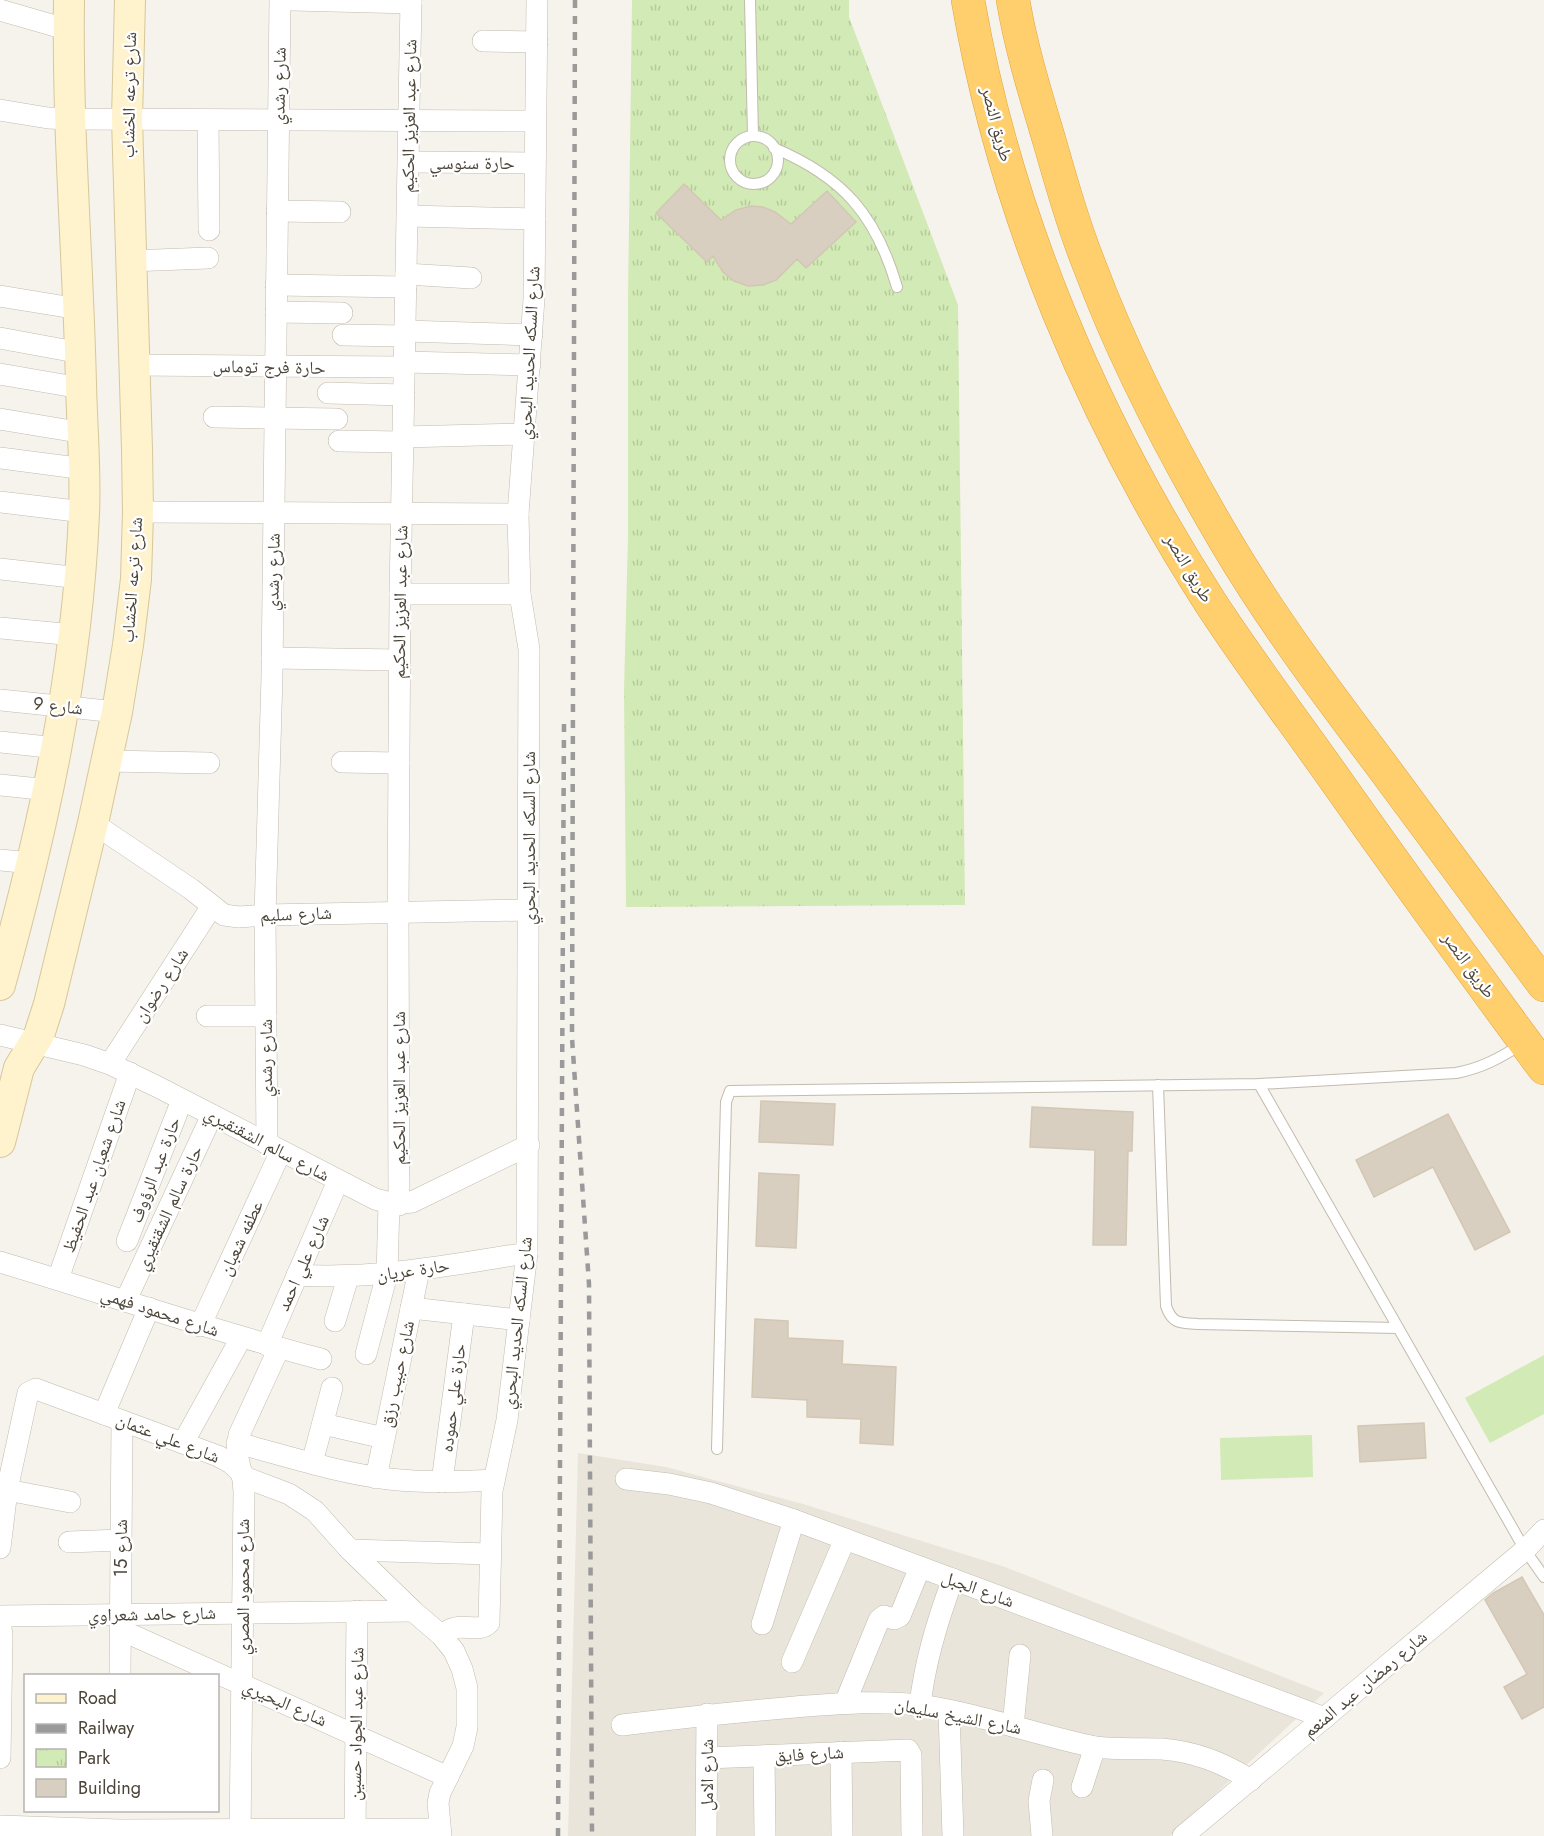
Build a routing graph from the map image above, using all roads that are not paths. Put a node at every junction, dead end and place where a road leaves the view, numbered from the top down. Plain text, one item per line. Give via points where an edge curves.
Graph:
1 (69, 0) edge
2 (130, 0) edge
3 (280, 0) edge
4 (292, 0) edge
5 (537, 0) edge
6 (750, 0) edge
7 (968, 0) edge
8 (1013, 0) edge
9 (411, 1) edge
10 (0, 10) edge
11 (69, 30) junction
12 (483, 41) dead end
13 (537, 42) junction
14 (0, 110) edge
15 (71, 119) junction
16 (127, 119) junction
17 (208, 120) junction
18 (278, 120) junction
19 (410, 121) junction
20 (535, 121) junction
21 (753, 136) junction
22 (774, 147) junction
23 (409, 162) junction
24 (535, 163) junction
25 (277, 211) junction
26 (340, 212) dead end
27 (408, 216) junction
28 (535, 219) junction
29 (209, 230) dead end
30 (208, 258) dead end
31 (130, 261) junction
32 (471, 278) dead end
33 (406, 280) junction
34 (276, 285) junction
35 (897, 287) dead end
36 (0, 296) edge
37 (79, 309) junction
38 (276, 312) junction
39 (342, 313) dead end
40 (405, 334) junction
41 (344, 335) dead end
42 (532, 335) junction
43 (0, 338) edge
44 (81, 353) junction
45 (134, 365) junction
46 (404, 365) junction
47 (530, 365) junction
48 (275, 367) junction
49 (0, 374) edge
50 (81, 388) junction
51 (328, 393) dead end
52 (404, 395) junction
53 (214, 417) dead end
54 (275, 418) junction
55 (0, 419) edge
56 (337, 419) dead end
57 (84, 433) junction
58 (524, 434) junction
59 (403, 440) junction
60 (339, 441) dead end
61 (0, 458) edge
62 (85, 469) junction
63 (0, 502) edge
64 (84, 512) junction
65 (138, 512) junction
66 (274, 513) junction
67 (401, 514) junction
68 (518, 514) junction
69 (0, 569) edge
70 (80, 578) junction
71 (400, 594) junction
72 (520, 594) junction
73 (0, 628) edge
74 (75, 635) junction
75 (272, 658) junction
76 (399, 660) junction
77 (0, 700) edge
78 (65, 707) junction
79 (117, 712) junction
80 (0, 742) edge
81 (57, 748) junction
82 (107, 761) junction
83 (342, 762) dead end
84 (209, 763) dead end
85 (399, 763) junction
86 (0, 785) edge
87 (49, 790) junction
88 (93, 823) junction
89 (0, 860) edge
90 (32, 863) junction
91 (212, 906) junction
92 (528, 910) junction
93 (398, 912) junction
94 (265, 915) junction
95 (5, 945) edge
96 (0, 985) edge
97 (1544, 985) edge
98 (207, 1016) dead end
99 (266, 1016) junction
100 (0, 1035) edge
101 (1534, 1036) edge
102 (34, 1042) junction
103 (110, 1064) junction
104 (1544, 1068) edge
105 (130, 1073) junction
106 (1259, 1084) junction
107 (1158, 1085) junction
108 (182, 1100) junction
109 (212, 1115) junction
110 (0, 1142) edge
111 (529, 1145) junction
112 (274, 1148) junction
113 (338, 1181) junction
114 (394, 1204) junction
115 (127, 1241) dead end
116 (527, 1253) junction
117 (0, 1262) edge
118 (419, 1269) junction
119 (387, 1274) junction
120 (297, 1275) junction
121 (348, 1277) junction
122 (58, 1279) junction
123 (126, 1300) junction
124 (148, 1308) junction
125 (411, 1308) junction
126 (464, 1314) junction
127 (519, 1320) junction
128 (334, 1321) dead end
129 (200, 1326) junction
130 (1398, 1328) junction
131 (241, 1338) junction
132 (273, 1346) junction
133 (366, 1354) dead end
134 (321, 1359) dead end
135 (332, 1388) dead end
136 (113, 1417) junction
137 (323, 1424) junction
138 (384, 1438) junction
139 (183, 1443) junction
140 (237, 1443) junction
141 (717, 1449) dead end
142 (312, 1463) junction
143 (242, 1474) junction
144 (376, 1478) junction
145 (626, 1479) dead end
146 (494, 1480) junction
147 (442, 1482) junction
148 (7, 1490) junction
149 (70, 1502) dead end
150 (794, 1520) junction
151 (1544, 1530) edge
152 (845, 1539) junction
153 (121, 1540) junction
154 (69, 1542) dead end
155 (0, 1548) edge
156 (350, 1550) junction
157 (1525, 1550) junction
158 (490, 1554) junction
159 (920, 1567) junction
160 (1544, 1577) edge
161 (953, 1579) junction
162 (357, 1611) junction
163 (413, 1611) junction
164 (242, 1612) junction
165 (0, 1618) edge
166 (121, 1622) junction
167 (762, 1624) dead end
168 (441, 1635) junction
169 (1020, 1655) dead end
170 (792, 1662) dead end
171 (120, 1674) edge
172 (242, 1684) junction
173 (844, 1703) junction
174 (920, 1706) junction
175 (949, 1711) junction
176 (707, 1714) junction
177 (1325, 1718) junction
178 (622, 1725) dead end
179 (1013, 1726) junction
180 (356, 1735) junction
181 (1095, 1747) junction
182 (841, 1752) junction
183 (764, 1756) junction
184 (0, 1758) edge
185 (706, 1758) junction
186 (448, 1777) junction
187 (1044, 1780) dead end
188 (1251, 1780) junction
189 (1082, 1787) dead end
190 (120, 1825) edge
191 (0, 1826) edge
192 (240, 1833) edge
193 (355, 1833) edge
194 (440, 1833) edge
195 (706, 1836) edge
196 (765, 1836) edge
197 (842, 1836) edge
198 (912, 1836) edge
199 (953, 1836) edge
200 (1042, 1836) edge
201 (1183, 1836) edge

1 - 11 street
2 - 16 street, شارع ترعه الخشاب
3 - 18 street, شارع رشدي
4 - 9 street
5 - 13 street, شارع السكه الحديد البحري
6 - 21 lane
7 - 101 highway, طريق النصر via 993,113 1045,278 1119,444 1174,543 1254,668
8 - 97 highway via 1037,100 1089,267 1138,378 1188,477 1268,610 1312,673
9 - 19 street, شارع عبد العزيز الحكيم
10 - 11 street
11 - 15 street
12 - 13 street
13 - 20 street, شارع السكه الحديد البحري
14 - 15 street
15 - 16 street
15 - 37 street
16 - 17 street
16 - 31 street, شارع ترعه الخشاب
17 - 18 street
17 - 29 street
18 - 19 street
18 - 25 street, شارع رشدي
19 - 20 street
19 - 23 street, شارع عبد العزيز الحكيم
20 - 24 street, شارع السكه الحديد البحري
21 - 22 lane
21 - 22 lane via 742,139 730,158 731,169 748,184 770,178 778,158
22 - 35 lane via 823,173 857,205 878,235
23 - 24 street, حارة سنوسي
23 - 27 street, شارع عبد العزيز الحكيم
24 - 28 street, شارع السكه الحديد البحري
25 - 26 street
25 - 34 street, شارع رشدي
27 - 28 street
27 - 33 street, شارع عبد العزيز الحكيم
28 - 42 street, شارع السكه الحديد البحري
30 - 31 street
31 - 45 street, شارع ترعه الخشاب
32 - 33 street
33 - 34 street
33 - 40 street, شارع عبد العزيز الحكيم
34 - 38 street, شارع رشدي
36 - 37 street
37 - 44 street
38 - 39 street
38 - 48 street, شارع رشدي
40 - 41 street
40 - 42 street
40 - 46 street, شارع عبد العزيز الحكيم
42 - 47 street, شارع السكه الحديد البحري
43 - 44 street
44 - 50 street
45 - 48 street, حارة فرج توماس
45 - 65 street, شارع ترعه الخشاب
46 - 47 street, حارة فرج توماس
46 - 48 street, حارة فرج توماس
46 - 52 street, شارع عبد العزيز الحكيم
47 - 58 street, شارع السكه الحديد البحري
48 - 54 street, شارع رشدي
49 - 50 street
50 - 57 street
51 - 52 street
52 - 59 street, شارع عبد العزيز الحكيم
53 - 54 street
54 - 56 street
54 - 66 street, شارع رشدي
55 - 57 street
57 - 62 street
58 - 59 street
58 - 68 street, شارع السكه الحديد البحري
59 - 60 street
59 - 67 street, شارع عبد العزيز الحكيم
61 - 62 street
62 - 64 street
63 - 64 street
64 - 70 street
65 - 66 street
65 - 79 street, شارع ترعه الخشاب via 136,579
66 - 67 street
66 - 75 street, شارع رشدي
67 - 68 street
67 - 71 street, شارع عبد العزيز الحكيم
68 - 72 street, شارع السكه الحديد البحري
69 - 70 street
70 - 74 street
71 - 72 street
71 - 76 street, شارع عبد العزيز الحكيم
72 - 92 street, شارع السكه الحديد البحري via 529,649
73 - 74 street
74 - 78 street
75 - 76 street
75 - 94 street, شارع رشدي
76 - 85 street, شارع عبد العزيز الحكيم
77 - 78 street, شارع 9
78 - 79 street, شارع 9
78 - 81 street
79 - 82 street, شارع ترعه الخشاب
80 - 81 street
81 - 87 street
82 - 84 street
82 - 88 street, شارع ترعه الخشاب
83 - 85 street
85 - 93 street, شارع عبد العزيز الحكيم
86 - 87 street
87 - 90 street
88 - 91 street, شارع سليم
88 - 102 street, شارع ترعه الخشاب via 49,1004
89 - 90 street
90 - 95 street
91 - 94 street, شارع سليم via 231,917
91 - 103 street, شارع رضوان
92 - 93 street, شارع سليم
92 - 111 street, شارع السكه الحديد البحري
93 - 94 street, شارع سليم
93 - 114 street, شارع عبد العزيز الحكيم
94 - 99 street, شارع رشدي
95 - 96 street
98 - 99 street
99 - 112 street, شارع رشدي
100 - 102 street, شارع سالم الشقنقيري
101 - 104 highway, طريق النصر
101 - 106 lane via 1492,1062 1456,1073
102 - 103 street, شارع سالم الشقنقيري
102 - 110 street, شارع ترعه الخشاب via 20,1068
103 - 105 street, شارع سالم الشقنقيري
105 - 108 street, شارع سالم الشقنقيري
105 - 122 street, شارع شعبان عبد الحفيظ
106 - 107 lane
106 - 130 lane
107 - 130 lane via 1169,1317 1198,1324
107 - 141 lane via 730,1091 726,1102
108 - 109 street, شارع سالم الشقنقيري
108 - 115 street, حارة عبد الرؤوف
109 - 112 street, شارع سالم الشقنقيري
109 - 123 street, حارة سالم الشقنقيري
111 - 114 street via 412,1202
111 - 116 street, شارع السكه الحديد البحري
112 - 113 street, شارع سالم الشقنقيري
112 - 129 street, عطفه شعبان
113 - 114 street, شارع سالم الشقنقيري via 375,1200
113 - 120 street, شارع علي احمد
114 - 119 street, شارع عبد العزيز الحكيم
116 - 118 street, حارة عريان
116 - 127 street, شارع السكه الحديد البحري
117 - 122 street, شارع محمود فهمي
118 - 119 street, حارة عريان
118 - 125 street, شارع حبيب رزق
119 - 121 street, حارة عريان
119 - 133 street, شارع عبد العزيز الحكيم
120 - 121 street, حارة عريان
120 - 132 street, شارع علي احمد
121 - 128 street
122 - 123 street, شارع محمود فهمي
123 - 124 street, شارع محمود فهمي
124 - 129 street, شارع محمود فهمي
124 - 136 street
125 - 126 street
125 - 138 street, شارع حبيب رزق
126 - 127 street
126 - 147 street, حارة علي حموده
127 - 146 street, شارع السكه الحديد البحري via 507,1420
129 - 131 street, شارع محمود فهمي
130 - 157 lane
131 - 132 street, شارع محمود فهمي
131 - 139 street
132 - 134 street, شارع محمود فهمي
132 - 140 street, شارع محمود المصري
135 - 137 street
136 - 139 street, شارع علي عثمان
136 - 148 street, شارع علي عثمان via 32,1390 28,1393
136 - 153 street, شارع 15
137 - 138 street
137 - 142 street
138 - 144 street, شارع حبيب رزق
139 - 143 street, شارع علي عثمان via 223,1458
140 - 142 street
140 - 143 street, شارع محمود المصري
142 - 144 street
143 - 156 street, شارع علي عثمان via 302,1502
143 - 164 street, شارع محمود المصري
144 - 147 street
145 - 150 street, شارع الجبل via 711,1493
146 - 147 street
146 - 158 street, شارع السكه الحديد البحري
148 - 149 street
148 - 155 street
150 - 152 street, شارع الجبل
150 - 167 street
151 - 157 street, شارع رمضان عبد المنعم
152 - 159 street, شارع الجبل
152 - 170 street
153 - 154 street
153 - 166 street, شارع 15
156 - 158 street
156 - 163 street, شارع علي عثمان
157 - 160 lane
157 - 177 street, شارع رمضان عبد المنعم
158 - 168 street, شارع السكه الحديد البحري via 488,1624 482,1628 454,1628
159 - 161 street, شارع الجبل
159 - 173 street via 900,1616 879,1620
161 - 174 street via 927,1656
161 - 177 street, شارع الجبل
162 - 163 street, شارع حامد شعراوي
162 - 164 street, شارع حامد شعراوي
162 - 180 street, شارع عبد الجواد حسين
163 - 168 street, شارع علي عثمان
164 - 166 street, شارع حامد شعراوي
164 - 172 street, شارع محمود المصري
165 - 166 street, شارع حامد شعراوي
165 - 184 street
166 - 171 street, شارع 15
166 - 172 street, شارع البحيري
168 - 186 street, شارع علي عثمان via 462,1669 468,1708 463,1746
169 - 179 street
172 - 180 street, شارع البحيري
172 - 192 street, شارع محمود المصري
173 - 174 street, شارع الشيخ سليمان
173 - 176 street, شارع الشيخ سليمان
174 - 175 street, شارع الشيخ سليمان
175 - 179 street, شارع الشيخ سليمان
175 - 199 street
176 - 178 street, شارع الشيخ سليمان
176 - 185 street, شارع الامل
177 - 188 street, شارع رمضان عبد المنعم
179 - 181 street, شارع الشيخ سليمان
180 - 186 street, شارع البحيري
180 - 193 street, شارع عبد الجواد حسين
181 - 188 street, شارع الشيخ سليمان via 1194,1754
181 - 189 street
182 - 183 street, شارع فايق
182 - 197 street
182 - 198 street, شارع فايق via 910,1752
183 - 185 street, شارع فايق
183 - 196 street
185 - 195 street, شارع الامل
186 - 194 street, شارع علي عثمان via 438,1803
187 - 200 street via 1039,1801
188 - 201 street, شارع رمضان عبد المنعم
190 - 191 street
190 - 192 street
192 - 193 street
193 - 194 street

